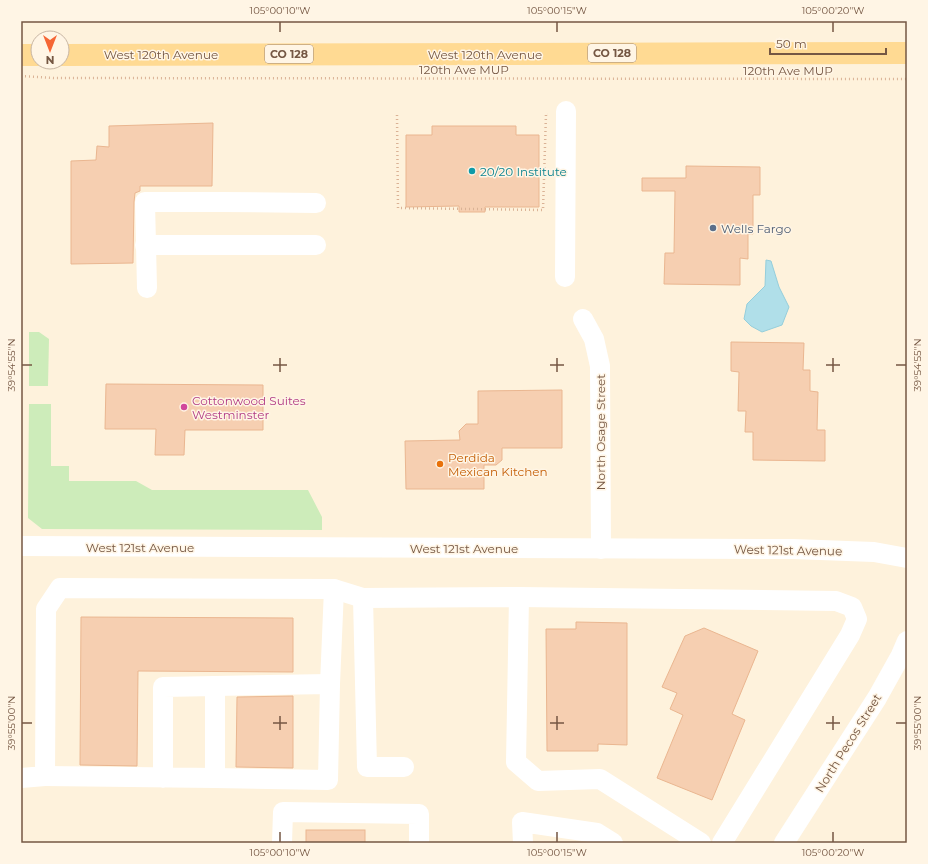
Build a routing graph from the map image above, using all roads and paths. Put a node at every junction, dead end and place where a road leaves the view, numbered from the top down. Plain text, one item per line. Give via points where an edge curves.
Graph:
1 (907, 53) edge
2 (70, 55) edge
3 (21, 76) edge
4 (907, 79) edge
5 (566, 111) dead end
6 (546, 114) dead end
7 (397, 116) dead end
8 (316, 203) dead end
9 (145, 245) junction
10 (316, 245) dead end
11 (565, 277) dead end
12 (147, 288) dead end
13 (583, 319) dead end
14 (21, 546) edge
15 (601, 549) junction
16 (907, 558) edge
17 (334, 589) junction
18 (519, 596) junction
19 (363, 598) junction
20 (907, 641) edge
21 (330, 684) junction
22 (215, 686) junction
23 (404, 767) dead end
24 (46, 776) junction
25 (21, 778) edge
26 (163, 778) junction
27 (215, 778) junction
28 (282, 843) edge
29 (419, 843) edge
30 (523, 843) edge
31 (613, 843) edge
32 (701, 843) edge
33 (722, 843) edge
34 (784, 843) edge

1 - 2 main road, West 120th Avenue / CO 128
3 - 4 path, 120th Ave MUP
5 - 11 street
6 - 7 path via 543,210 398,208
8 - 9 street via 144,202
9 - 10 street
9 - 12 street
13 - 15 street, North Osage Street via 594,339 600,366
14 - 15 street, West 121st Avenue
15 - 16 street, West 121st Avenue via 844,550
17 - 19 street
17 - 21 street
17 - 24 street via 60,588 46,609
18 - 19 street
18 - 32 street via 516,762 538,781 600,779
18 - 33 street via 836,601 852,607 856,619 850,635
19 - 23 street via 367,768
20 - 34 street, North Pecos Street via 877,698
21 - 22 street
21 - 27 street via 328,780
22 - 26 street via 163,687
22 - 27 street
24 - 25 street
24 - 26 street
26 - 27 street
28 - 29 street via 283,812 419,814
30 - 31 street via 522,822 597,833

